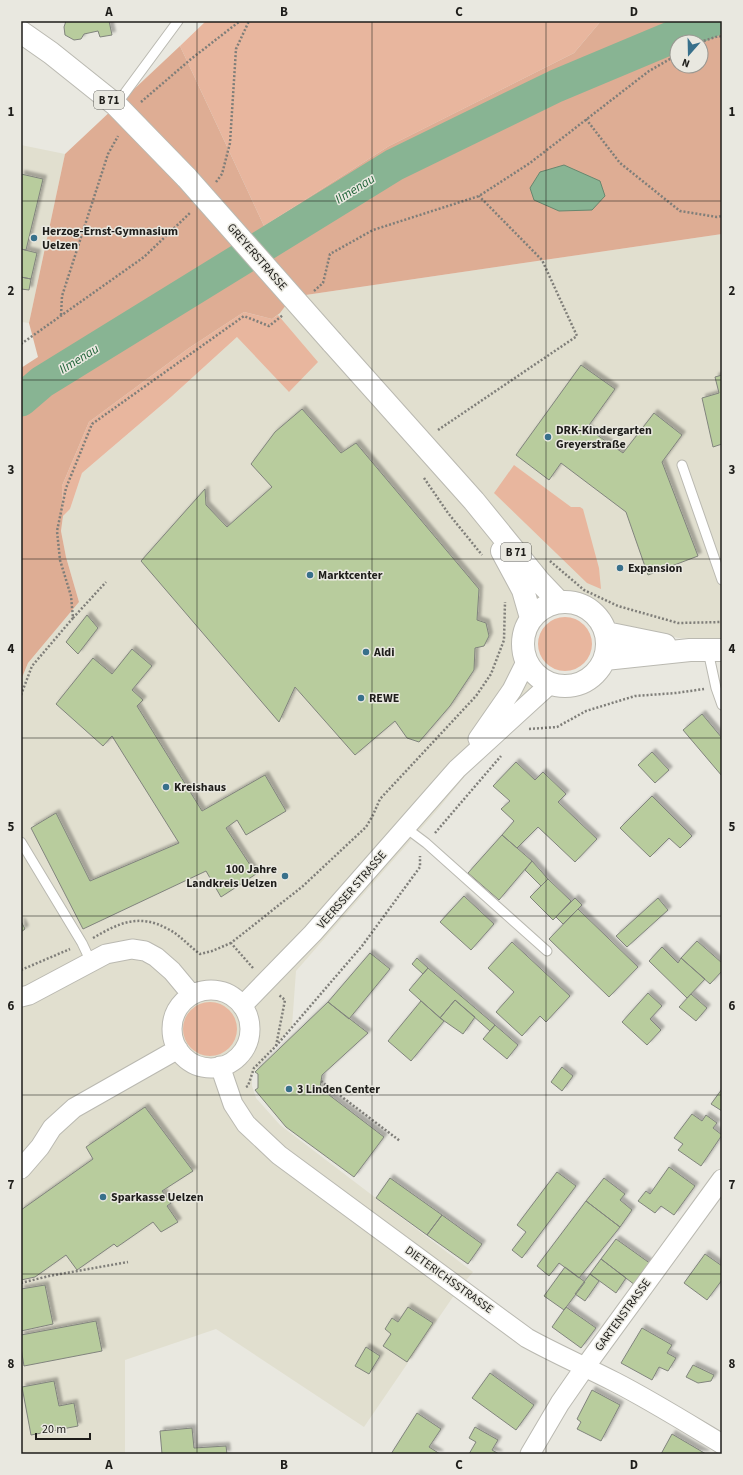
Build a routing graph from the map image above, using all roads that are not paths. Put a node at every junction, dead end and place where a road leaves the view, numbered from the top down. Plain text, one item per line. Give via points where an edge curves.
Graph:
1 (178, 21) edge
2 (21, 32) edge
3 (122, 112) junction
4 (682, 465) dead end
5 (474, 501) junction
6 (722, 580) edge
7 (559, 602) junction
8 (531, 618) junction
9 (606, 633) junction
10 (707, 650) edge
11 (605, 659) junction
12 (526, 662) junction
13 (550, 684) junction
14 (722, 705) edge
15 (457, 769) junction
16 (406, 828) junction
17 (21, 842) edge
18 (547, 951) dead end
19 (91, 962) junction
20 (192, 995) junction
21 (21, 997) edge
22 (242, 1006) junction
23 (178, 1049) junction
24 (220, 1066) junction
25 (24, 1161) edge
26 (722, 1179) edge
27 (585, 1367) junction
28 (722, 1444) edge
29 (530, 1454) edge

1 - 3 lane
2 - 3 main road, GREYERSTRASSE / B 71 via 51,53
3 - 5 main road, GREYERSTRASSE / B 71, bridge via 187,178
4 - 6 lane
5 - 7 main road, GREYERSTRASSE / B 71
5 - 8 main road, GREYERSTRASSE / B 71 via 523,590
7 - 8 main road via 539,610
7 - 9 main road via 571,602 593,612
8 - 12 main road via 522,639
9 - 10 main road
9 - 11 main road
10 - 11 main road
10 - 14 lane
11 - 13 main road via 600,669 582,683 572,686
12 - 13 main road via 540,679
12 - 15 street, VEERSSER STRASSE via 512,690
13 - 15 street, VEERSSER STRASSE
15 - 16 street, VEERSSER STRASSE
16 - 18 lane
16 - 22 street, VEERSSER STRASSE via 313,933
17 - 19 lane
19 - 20 street via 106,954 132,949 145,951 172,971
19 - 21 street
20 - 22 street via 202,991 224,992
20 - 23 street via 179,1007 172,1023 173,1037
22 - 24 street via 249,1023 247,1042 237,1057
23 - 24 street via 192,1063 206,1067
23 - 25 street via 74,1108 52,1128 40,1147
24 - 27 street, DIETERICHSSTRASSE via 233,1104 246,1124 279,1155 527,1338
26 - 27 street, GARTENSTRASSE
27 - 28 street, DIETERICHSSTRASSE
27 - 29 street, GARTENSTRASSE

